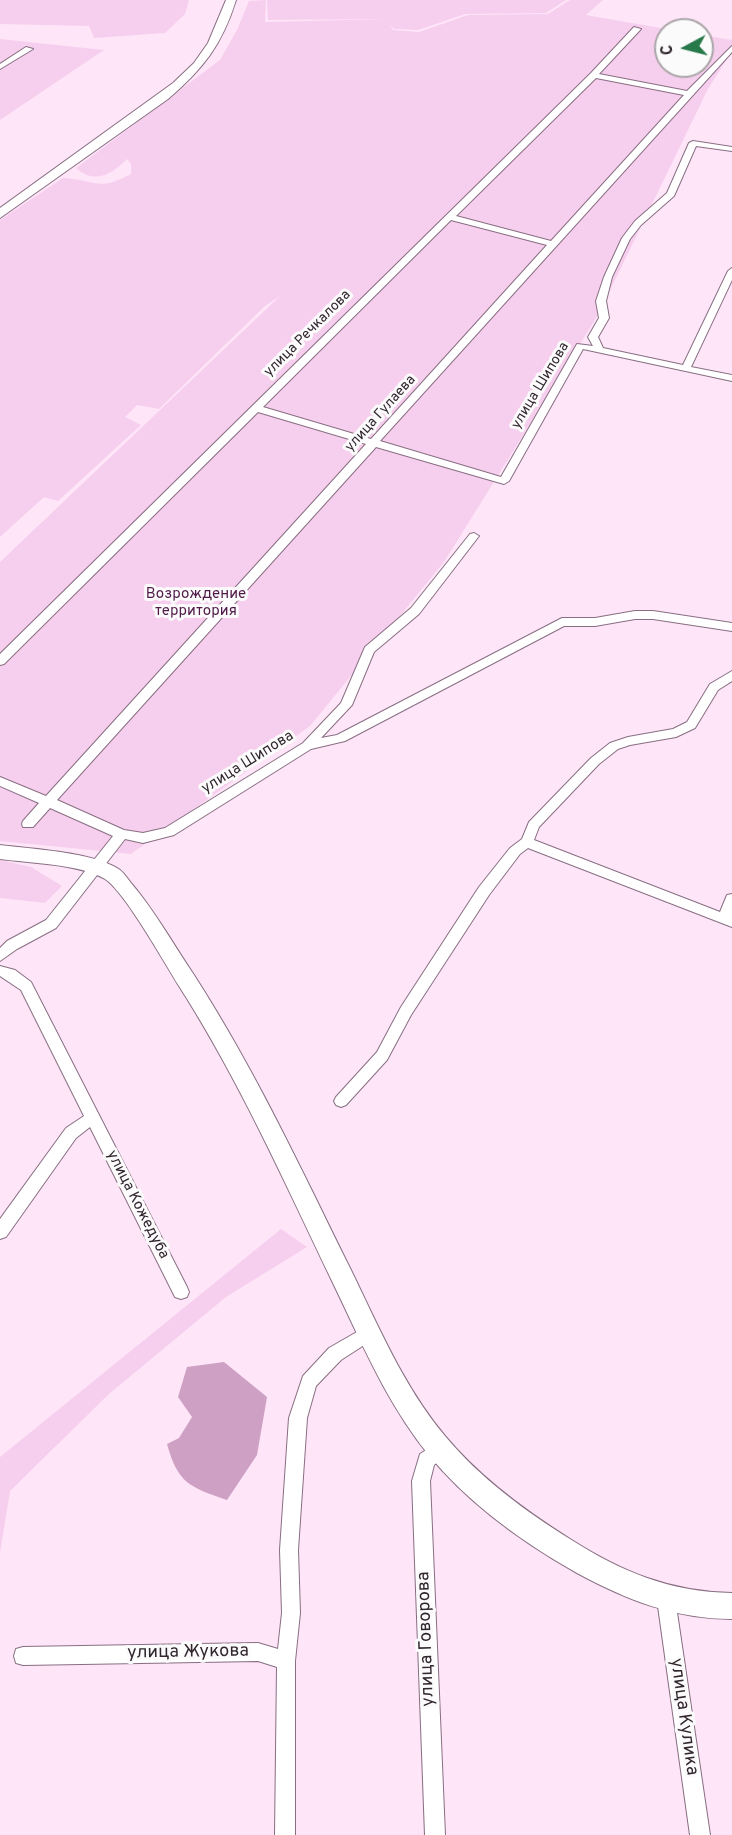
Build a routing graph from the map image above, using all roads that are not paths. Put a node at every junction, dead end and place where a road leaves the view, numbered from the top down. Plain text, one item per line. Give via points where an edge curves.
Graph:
1 (231, 0) edge
2 (637, 30) dead end
3 (732, 48) edge
4 (29, 49) dead end
5 (2, 65) edge
6 (594, 75) junction
7 (689, 94) junction
8 (732, 149) edge
9 (0, 214) edge
10 (448, 217) junction
11 (554, 244) junction
12 (732, 271) edge
13 (599, 349) junction
14 (686, 368) junction
15 (732, 378) edge
16 (255, 408) junction
17 (373, 443) junction
18 (474, 536) dead end
19 (732, 627) edge
20 (0, 661) edge
21 (732, 675) edge
22 (307, 746) junction
23 (0, 781) edge
24 (49, 800) junction
25 (28, 824) dead end
26 (122, 834) junction
27 (527, 842) junction
28 (0, 852) edge
29 (94, 867) junction
30 (732, 899) edge
31 (728, 920) edge
32 (0, 956) edge
33 (0, 971) edge
34 (340, 1101) dead end
35 (94, 1118) junction
36 (0, 1232) edge
37 (181, 1292) dead end
38 (369, 1333) junction
39 (440, 1449) junction
40 (666, 1599) junction
41 (732, 1606) edge
42 (23, 1656) dead end
43 (286, 1661) junction
44 (285, 1835) edge
45 (435, 1835) edge
46 (700, 1835) edge

1 - 9 main road via 223,28 208,55 189,76
2 - 6 street, улица Речкалова
3 - 7 street, улица Гулаева
4 - 5 street
6 - 7 street
6 - 10 street, улица Речкалова
7 - 11 street, улица Гулаева
8 - 13 street via 693,143 671,194 626,238 601,301 604,318 593,337
10 - 11 street
10 - 16 street, улица Речкалова
11 - 17 street, улица Гулаева
12 - 14 street
13 - 14 street
13 - 17 street, улица Шипова via 580,346 504,481
14 - 15 street
16 - 17 street, улица Шипова
16 - 20 street, улица Речкалова
17 - 24 street, улица Гулаева
18 - 22 street, улица Шипова via 415,611 369,650 346,705
19 - 22 street via 653,615 562,622 341,738
21 - 27 street via 714,687 697,718 684,729 628,741 603,754 534,825
22 - 26 street, улица Шипова via 169,832 143,838
23 - 24 street
24 - 25 street, улица Гулаева
24 - 26 street
26 - 29 street
27 - 31 street
27 - 34 street via 514,852 484,891 406,1011 382,1056
28 - 29 main road via 65,859
29 - 32 street via 51,924
29 - 38 main road via 113,875 129,893 216,1027 264,1115
30 - 31 street
33 - 35 street, улица Кожедуба via 26,986
35 - 36 street via 71,1133
35 - 37 street, улица Кожедуба
38 - 39 main road via 404,1400
38 - 43 street via 334,1354 309,1382 297,1418
39 - 40 main road via 471,1480 537,1532 613,1576
39 - 45 street, улица Говорова via 426,1460 421,1481
40 - 41 main road
40 - 46 street, улица Кулика
42 - 43 street, улица Жукова via 258,1652
43 - 44 street

